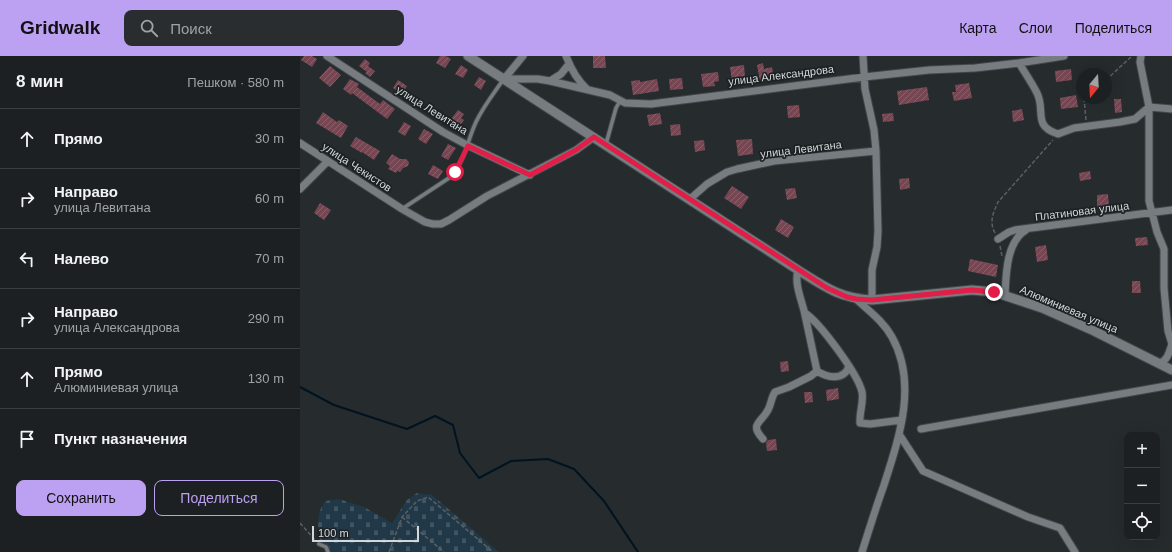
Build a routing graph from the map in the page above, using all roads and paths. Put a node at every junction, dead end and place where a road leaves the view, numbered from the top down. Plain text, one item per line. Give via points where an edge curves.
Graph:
1 (328, 56) edge
2 (468, 56) edge
3 (523, 56) edge
4 (566, 56) edge
5 (863, 56) edge
6 (1064, 56) edge
7 (1132, 56) edge
8 (1141, 56) edge
9 (569, 64) junction
10 (1019, 64) junction
11 (1112, 74) edge
12 (864, 77) junction
13 (504, 79) junction
14 (550, 81) junction
15 (589, 90) junction
16 (620, 101) junction
17 (1084, 104) edge
18 (1149, 107) junction
19 (1172, 109) edge
20 (1086, 126) junction
21 (1058, 134) junction
22 (594, 137) junction
23 (300, 144) edge
24 (606, 145) junction
25 (468, 146) junction
26 (876, 151) junction
27 (327, 162) junction
28 (530, 175) junction
29 (300, 189) edge
30 (690, 200) junction
31 (402, 209) junction
32 (1172, 210) edge
33 (1152, 212) junction
34 (1028, 229) junction
35 (998, 239) junction
36 (1004, 262) dead end
37 (798, 270) junction
38 (1005, 296) junction
39 (856, 299) junction
40 (872, 300) junction
41 (1169, 302) edge
42 (804, 313) junction
43 (1172, 344) edge
44 (1160, 364) junction
45 (849, 366) junction
46 (1172, 370) edge
47 (817, 371) junction
48 (1172, 385) edge
49 (902, 420) junction
50 (921, 429) dead end
51 (899, 434) junction
52 (763, 439) dead end
53 (402, 517) junction
54 (300, 523) edge
55 (319, 544) joint
56 (328, 552) edge
57 (390, 552) edge
58 (444, 552) edge
59 (493, 552) edge
60 (862, 552) edge
61 (1075, 552) edge

1 - 25 street, улица Левитана
2 - 13 street
3 - 13 street
4 - 9 street
5 - 12 street
6 - 10 street, улица Александрова
7 - 11 path
8 - 18 street
9 - 14 street via 561,74
9 - 15 street via 578,81
10 - 12 street, улица Александрова
10 - 21 street via 1037,94 1040,118 1045,127 1050,132
12 - 16 street, улица Александрова via 651,104
12 - 26 street
13 - 14 street, улица Александрова
13 - 22 street
13 - 25 lane via 477,121
14 - 15 street, улица Александрова
15 - 16 street, улица Александрова
16 - 24 lane
17 - 20 path
18 - 19 street
18 - 20 street via 1135,119
18 - 33 street via 1148,187
20 - 21 street
21 - 35 path via 998,202 991,221
22 - 24 street
22 - 28 street, улица Чекистов
23 - 27 street, улица Чекистов
24 - 30 street
25 - 28 street, улица Левитана
25 - 31 lane via 452,176
26 - 30 street, улица Левитана via 774,162 737,169 707,184
26 - 40 street via 878,231 872,270
27 - 29 street
27 - 31 street, улица Чекистов
28 - 31 street, улица Чекистов via 441,224 424,222
30 - 37 street
32 - 33 street, Платиновая улица
33 - 34 street, Платиновая улица
33 - 41 street via 1164,249
34 - 35 street, Платиновая улица via 1009,232
34 - 38 street via 1020,233 1014,241 1006,277
35 - 36 path
37 - 39 street via 827,288
37 - 42 street via 796,280
38 - 40 street, Алюминиевая улица via 985,290 972,290
38 - 44 street, Алюминиевая улица via 1042,308
39 - 40 street, Алюминиевая улица
39 - 49 street via 879,319 892,337 899,354 905,390
41 - 43 street via 1168,331
42 - 45 street via 819,326
42 - 47 street
43 - 44 street via 1165,361
44 - 46 street, Алюминиевая улица
45 - 47 street via 845,374 839,376 831,377
45 - 49 street via 862,390 860,423
47 - 52 street via 775,392 768,412 756,427
48 - 50 street
49 - 51 street
51 - 60 street
51 - 61 street via 923,471 1028,517 1060,528
53 - 57 path
53 - 58 path
53 - 59 path via 416,501 428,497
54 - 55 path
55 - 56 lane via 326,547

